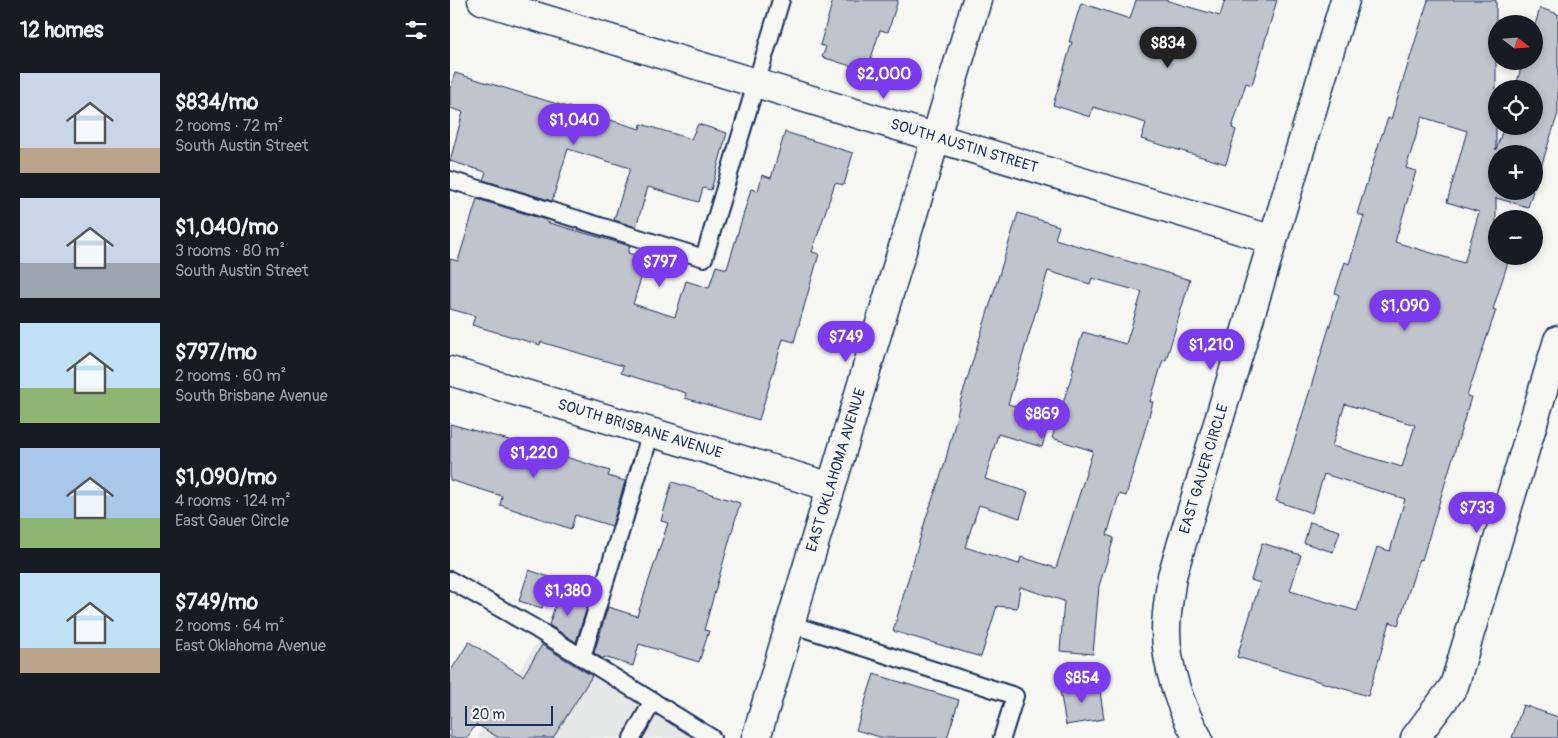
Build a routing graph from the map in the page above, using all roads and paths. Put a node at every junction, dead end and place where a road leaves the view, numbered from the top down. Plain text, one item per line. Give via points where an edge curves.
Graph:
1 (482, 0) edge
2 (781, 0) edge
3 (977, 0) edge
4 (1345, 0) edge
5 (756, 83) junction
6 (936, 138) junction
7 (450, 180) edge
8 (1273, 240) junction
9 (1558, 340) edge
10 (450, 371) edge
11 (650, 432) junction
12 (831, 487) junction
13 (450, 580) edge
14 (790, 624) junction
15 (582, 657) junction
16 (653, 701) junction
17 (632, 738) edge
18 (712, 738) edge
19 (756, 738) edge
20 (1002, 738) edge
21 (1198, 738) edge
22 (1415, 738) edge

1 - 5 street, SOUTH AUSTIN STREET
2 - 5 lane
3 - 6 street, EAST OKLAHOMA AVENUE
4 - 8 street, EAST GAUER CIRCLE
5 - 6 street, SOUTH AUSTIN STREET
5 - 7 lane via 704,258
6 - 8 street, SOUTH AUSTIN STREET
6 - 12 street, EAST OKLAHOMA AVENUE
8 - 21 street, EAST GAUER CIRCLE via 1172,576 1166,630 1172,674 1187,720
9 - 22 street via 1454,686
10 - 11 street, SOUTH BRISBANE AVENUE
11 - 12 street, SOUTH BRISBANE AVENUE
11 - 15 lane
12 - 14 street, EAST OKLAHOMA AVENUE
13 - 15 lane
14 - 19 street, EAST OKLAHOMA AVENUE
14 - 20 lane via 1015,696
15 - 16 lane
16 - 17 lane
16 - 18 lane

